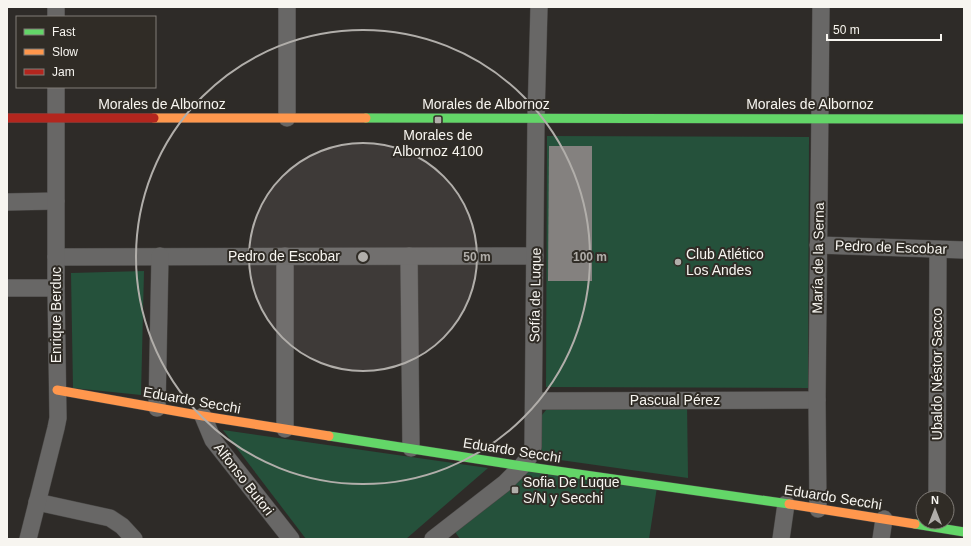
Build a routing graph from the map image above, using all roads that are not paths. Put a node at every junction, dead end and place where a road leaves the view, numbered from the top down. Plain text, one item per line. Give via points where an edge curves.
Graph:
1 (287, 7) edge
2 (539, 7) edge
3 (821, 7) edge
4 (56, 88) edge
5 (7, 118) edge
6 (56, 118) junction
7 (287, 118) junction
8 (536, 118) junction
9 (820, 118) junction
10 (964, 118) edge
11 (56, 201) junction
12 (7, 202) edge
13 (818, 244) junction
14 (938, 250) junction
15 (964, 250) edge
16 (160, 256) junction
17 (285, 256) junction
18 (409, 256) junction
19 (535, 256) junction
20 (56, 257) junction
21 (7, 288) edge
22 (56, 288) junction
23 (57, 390) junction
24 (817, 400) junction
25 (534, 401) junction
26 (157, 408) junction
27 (203, 416) junction
28 (285, 429) junction
29 (411, 448) junction
30 (522, 466) junction
31 (937, 490) edge
32 (37, 502) junction
33 (786, 504) junction
34 (818, 509) junction
35 (884, 519) junction
36 (915, 523) edge
37 (443, 536) edge
38 (28, 539) edge
39 (134, 539) edge
40 (292, 539) edge
41 (781, 539) edge
42 (881, 539) edge

1 - 7 street
2 - 8 street, Sofía de Luque
3 - 9 street, María de la Serna
4 - 6 street, Enrique Berduc
5 - 6 street, Morales de Albornoz
6 - 7 street, Morales de Albornoz
6 - 11 street, Enrique Berduc
7 - 8 street, Morales de Albornoz
8 - 9 street, Morales de Albornoz
8 - 19 street, Sofía de Luque
9 - 10 street, Morales de Albornoz
9 - 13 street, María de la Serna
11 - 12 street
11 - 20 street, Enrique Berduc
13 - 14 street, Pedro de Escobar
13 - 24 street, María de la Serna
14 - 15 street, Pedro de Escobar
14 - 31 street, Ubaldo Néstor Sacco
16 - 17 street, Pedro de Escobar
16 - 20 street, Pedro de Escobar
16 - 26 street
17 - 18 street, Pedro de Escobar
17 - 28 street
18 - 19 street, Pedro de Escobar
18 - 29 street
19 - 25 street, Sofía de Luque
20 - 22 street, Enrique Berduc
21 - 22 street
22 - 23 street, Enrique Berduc
23 - 26 street, Eduardo Secchi
23 - 32 street, Enrique Berduc via 58,418
24 - 25 street, Pascual Pérez
24 - 34 street, María de la Serna
25 - 30 street, Sofía de Luque via 532,447
26 - 27 street, Eduardo Secchi
27 - 28 street, Eduardo Secchi
27 - 40 street, Alfonso Butori via 213,440
28 - 29 street, Eduardo Secchi
29 - 30 street, Eduardo Secchi
30 - 33 street, Eduardo Secchi
30 - 37 street, Sofía de Luque
32 - 38 street, Enrique Berduc
32 - 39 street via 110,518
33 - 34 street, Eduardo Secchi
33 - 41 street
34 - 35 street, Eduardo Secchi
35 - 36 street, Eduardo Secchi
35 - 42 street

